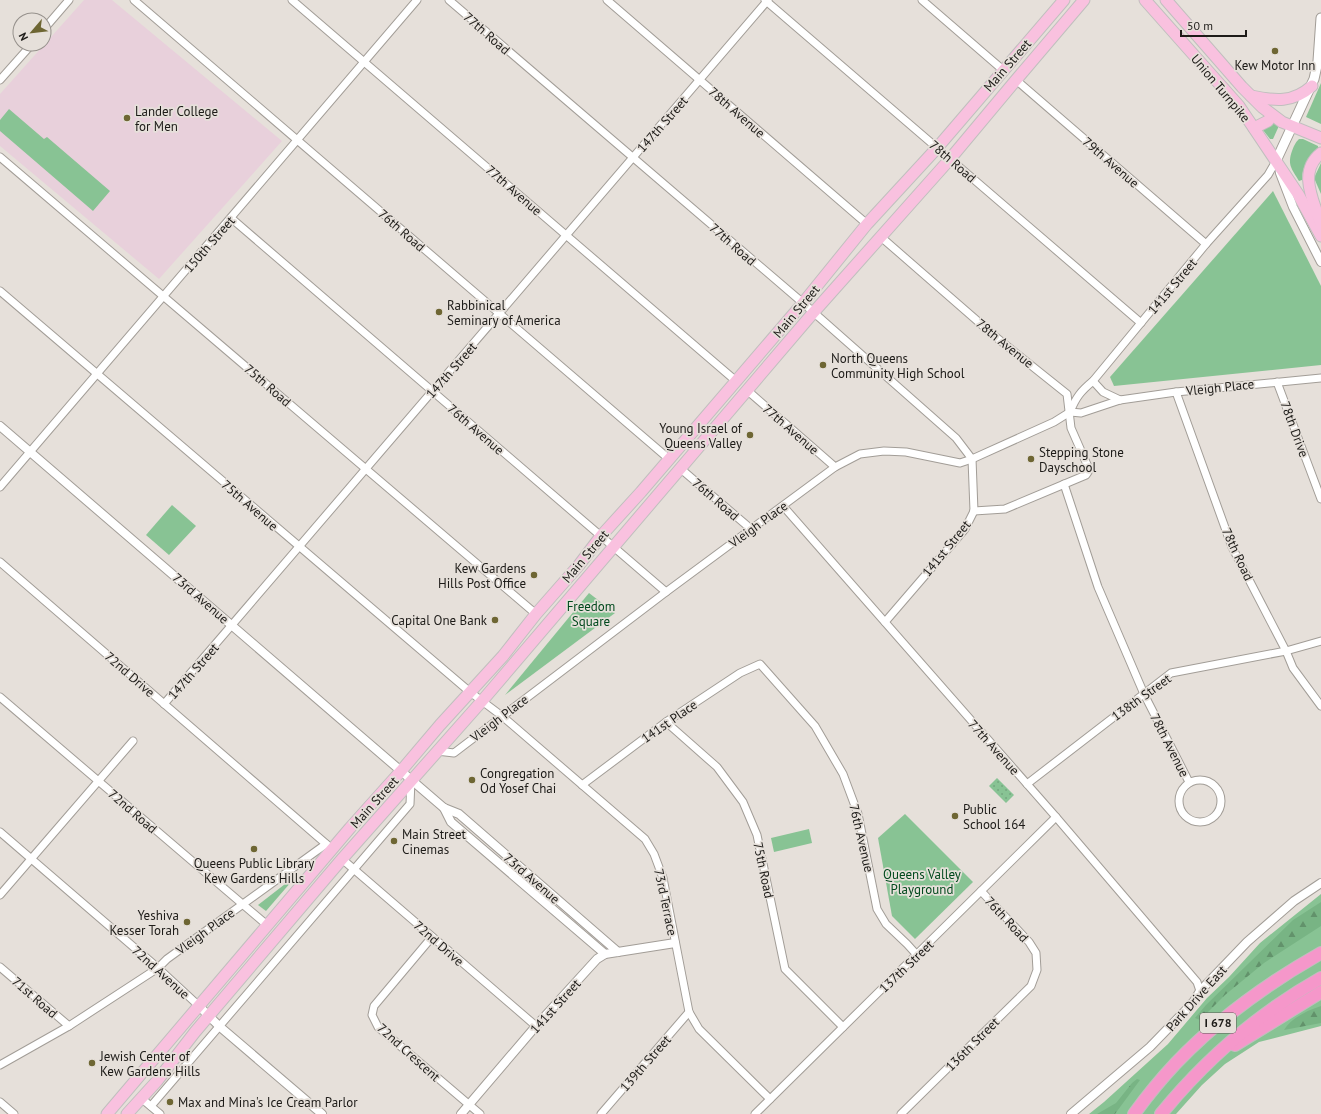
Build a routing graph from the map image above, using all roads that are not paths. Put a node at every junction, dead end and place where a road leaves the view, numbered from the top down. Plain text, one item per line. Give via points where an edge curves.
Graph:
1 (69, 0) edge
2 (134, 0) edge
3 (292, 0) edge
4 (417, 0) edge
5 (449, 0) edge
6 (607, 0) edge
7 (1064, 0) edge
8 (1084, 0) edge
9 (1145, 0) edge
10 (1166, 0) edge
11 (767, 1) edge
12 (924, 1) edge
13 (1321, 18) edge
14 (52, 20) edge
15 (25, 52) edge
16 (364, 62) junction
17 (1003, 70) junction
18 (0, 80) edge
19 (700, 80) junction
20 (1016, 80) junction
21 (1312, 86) junction
22 (1251, 96) junction
23 (1272, 115) junction
24 (1292, 126) junction
25 (1254, 128) junction
26 (1321, 138) edge
27 (297, 140) junction
28 (937, 148) junction
29 (1321, 153) edge
30 (0, 157) edge
31 (633, 158) junction
32 (950, 159) junction
33 (1276, 161) junction
34 (231, 218) junction
35 (867, 224) junction
36 (1321, 225) edge
37 (566, 236) junction
38 (1321, 236) edge
39 (881, 237) junction
40 (1206, 244) junction
41 (1321, 262) edge
42 (0, 291) edge
43 (164, 296) junction
44 (803, 303) junction
45 (500, 313) junction
46 (813, 313) junction
47 (1141, 323) junction
48 (97, 374) junction
49 (1321, 378) edge
50 (736, 381) junction
51 (1093, 381) junction
52 (1277, 382) junction
53 (433, 391) junction
54 (748, 391) junction
55 (1176, 392) junction
56 (1120, 400) junction
57 (1070, 412) junction
58 (0, 426) edge
59 (30, 452) junction
60 (669, 459) junction
61 (972, 459) junction
62 (835, 467) junction
63 (366, 469) junction
64 (681, 469) junction
65 (1088, 472) joint
66 (1064, 484) junction
67 (0, 487) edge
68 (1321, 499) edge
69 (783, 506) junction
70 (974, 511) junction
71 (751, 529) junction
72 (601, 536) junction
73 (299, 547) junction
74 (614, 547) junction
75 (0, 562) edge
76 (666, 592) junction
77 (536, 614) junction
78 (885, 622) junction
79 (232, 625) junction
80 (1321, 641) edge
81 (1286, 651) junction
82 (760, 664) joint
83 (470, 692) junction
84 (1144, 694) junction
85 (0, 697) edge
86 (482, 701) junction
87 (164, 704) junction
88 (1321, 706) edge
89 (502, 716) junction
90 (666, 722) junction
91 (133, 741) dead end
92 (436, 751) junction
93 (401, 772) junction
94 (411, 780) junction
95 (98, 781) junction
96 (1189, 782) junction
97 (1027, 784) junction
98 (582, 785) junction
99 (444, 808) junction
100 (1056, 817) junction
101 (0, 832) edge
102 (329, 846) junction
103 (31, 859) junction
104 (342, 859) junction
105 (354, 868) junction
106 (1321, 883) edge
107 (982, 891) junction
108 (0, 895) edge
109 (242, 904) junction
110 (267, 925) junction
111 (432, 937) junction
112 (675, 943) junction
113 (618, 952) junction
114 (1321, 953) edge
115 (605, 954) junction
116 (917, 955) junction
117 (0, 967) edge
118 (158, 968) junction
119 (1037, 970) joint
120 (1321, 978) edge
121 (1200, 991) junction
122 (1321, 992) edge
123 (199, 1006) junction
124 (689, 1012) junction
125 (209, 1016) junction
126 (69, 1026) junction
127 (219, 1026) junction
128 (536, 1026) junction
129 (843, 1027) junction
130 (1209, 1061) junction
131 (0, 1065) edge
132 (141, 1098) junction
133 (770, 1099) junction
134 (0, 1102) edge
135 (469, 1104) junction
136 (151, 1106) junction
137 (14, 1114) edge
138 (107, 1114) edge
139 (127, 1114) edge
140 (160, 1114) edge
141 (322, 1114) edge
142 (461, 1114) edge
143 (480, 1114) edge
144 (601, 1114) edge
145 (755, 1114) edge
146 (901, 1114) edge
147 (1071, 1114) edge
148 (1134, 1114) edge
149 (1161, 1114) edge

1 - 14 street
2 - 27 street, 76th Road
3 - 16 street, 77th Avenue
4 - 16 street, 150th Street
5 - 31 street, 77th Road
6 - 19 street, 78th Avenue
7 - 17 main road, Main Street
8 - 20 main road, Main Street
9 - 25 main road, Union Turnpike via 1239,106
10 - 22 main road, Union Turnpike
11 - 19 street, 147th Street
11 - 28 street, 78th Road
12 - 17 street
13 - 21 main road via 1318,61
15 - 18 street
16 - 27 street, 150th Street
16 - 37 street, 77th Avenue
17 - 28 main road, Main Street
19 - 31 street, 147th Street
19 - 35 street, 78th Avenue
20 - 32 main road, Main Street
20 - 40 street, 79th Avenue
21 - 22 main road via 1294,97 1283,100
21 - 24 main road
22 - 23 main road, Union Turnpike
23 - 24 main road, Union Turnpike
23 - 25 main road via 1268,121
24 - 26 main road, Union Turnpike
24 - 33 main road
25 - 33 main road, Union Turnpike
27 - 34 street, 150th Street
27 - 45 street, 76th Road
28 - 32 street, 78th Road
28 - 35 main road, Main Street
29 - 36 main road via 1310,166 1308,178
30 - 43 street, 75th Road
31 - 37 street, 147th Street
31 - 44 street, 77th Road
32 - 39 main road, Main Street
32 - 47 street, 78th Road
33 - 38 main road, Union Turnpike
33 - 40 street, 141st Street via 1268,175
33 - 41 street, Union Turnpike via 1293,207
34 - 43 street, 150th Street
34 - 53 street, 76th Avenue
35 - 44 main road, Main Street
37 - 45 street, 147th Street
37 - 50 street, 77th Avenue
39 - 46 main road, Main Street
39 - 57 street, 78th Avenue via 997,338 1067,394
40 - 47 street, 141st Street
42 - 48 street, 75th Avenue
43 - 48 street, 150th Street
43 - 63 street, 75th Road
44 - 46 street, 77th Road
44 - 50 main road, Main Street
45 - 53 street, 147th Street
45 - 60 street, 76th Road
46 - 54 main road, Main Street
46 - 61 street, 77th Road via 931,415 956,438
47 - 51 street, 141st Street
48 - 59 street, 150th Street
48 - 73 street, 75th Avenue
49 - 52 street, Vleigh Place
50 - 60 main road, Main Street
51 - 56 street via 1103,392
51 - 57 street, 141st Street via 1076,398
52 - 55 street, Vleigh Place
52 - 68 street, 78th Drive
53 - 63 street, 147th Street
53 - 72 street, 76th Avenue
54 - 62 street, 77th Avenue
54 - 64 main road, Main Street
55 - 56 street, Vleigh Place
55 - 81 street, 78th Road via 1232,547
56 - 57 street, Vleigh Place via 1081,413
57 - 61 street, Vleigh Place
57 - 65 street, 78th Avenue via 1071,428 1089,469
58 - 59 street, 73rd Avenue
59 - 67 street, 150th Street
59 - 79 street, 73rd Avenue
60 - 72 main road, Main Street
61 - 62 street, Vleigh Place via 960,463 906,452 884,451 860,454
61 - 70 street
62 - 69 street, Vleigh Place
63 - 73 street, 147th Street
63 - 77 street, 75th Road
64 - 71 street, 76th Road
64 - 74 main road, Main Street
65 - 66 street, 141st Street
66 - 70 street, 141st Street via 1005,509
66 - 84 street, 78th Avenue via 1098,586
69 - 71 street, Vleigh Place
69 - 78 street, 77th Avenue
70 - 78 street, 141st Street via 965,529
71 - 76 street, Vleigh Place
72 - 74 street, 76th Avenue
72 - 77 main road, Main Street
73 - 79 street, 147th Street
73 - 83 street, 75th Avenue
74 - 76 street, 76th Avenue
74 - 86 main road, Main Street
75 - 87 street, 72nd Drive
76 - 89 street, Vleigh Place
77 - 83 main road, Main Street
78 - 97 street, 77th Avenue
79 - 87 street, 147th Street
79 - 93 street, 73rd Avenue
80 - 81 street, 138th Street
81 - 84 street, 138th Street via 1171,673
81 - 88 street, 78th Road via 1293,668
82 - 90 street, 141st Place via 740,673
82 - 116 street, 76th Avenue via 815,726 843,774 858,814 877,909 886,924
83 - 86 street, 75th Avenue
83 - 93 main road, Main Street
84 - 96 street, 78th Avenue
84 - 97 street, 138th Street
85 - 95 street, 72nd Road
86 - 89 street, 75th Avenue
86 - 92 main road, Main Street
87 - 102 street, 72nd Drive
89 - 92 street, Vleigh Place via 454,753
89 - 98 street, 73rd Terrace
90 - 98 street, 141st Place
90 - 129 street, 75th Road via 717,767 743,802 757,835 785,969
91 - 95 street
92 - 94 main road, Main Street
93 - 94 street, 73rd Avenue
93 - 102 main road, Main Street
94 - 99 street, 73rd Avenue
94 - 104 main road, Main Street
94 - 105 street, Main Street via 410,804
95 - 103 street
95 - 109 street, 72nd Road
96 - 96 street, 78th Avenue via 1179,795 1182,812 1195,822 1211,819 1221,802 1218,789 1205,780
97 - 100 street, 77th Avenue
98 - 112 street, 73rd Terrace via 645,839 654,854 663,878
99 - 113 street, 73rd Avenue via 458,814
99 - 115 street, 73rd Avenue via 451,822
100 - 107 street, 137th Street
100 - 121 street, 77th Avenue via 1196,980
101 - 103 street, 72nd Avenue
102 - 109 street, Vleigh Place
102 - 110 main road, Main Street
103 - 108 street
103 - 118 street, 72nd Avenue
104 - 105 street, 72nd Drive
104 - 125 main road, Main Street
105 - 111 street, 72nd Drive
105 - 127 street, Main Street
106 - 121 street, Park Drive East via 1294,901 1247,942
107 - 116 street, 137th Street
107 - 119 street, 76th Road via 1029,942 1036,953
109 - 110 street, 72nd Road
109 - 118 street, Vleigh Place
110 - 123 main road, Main Street
111 - 128 street, 72nd Drive
111 - 135 street, 72nd Crescent via 374,1006 372,1015 378,1027
112 - 113 street
112 - 124 street, 73rd Terrace
113 - 115 street
114 - 148 highway, I 678 via 1258,992 1210,1030 1176,1063
115 - 128 street, 141st Street via 597,959
116 - 129 street, 137th Street
117 - 126 street, 71st Road
118 - 123 street, 72nd Avenue
118 - 126 street, Vleigh Place
119 - 146 street, 136th Street via 1031,986
120 - 130 highway, I 678 via 1270,1011
121 - 147 street, Park Drive East via 1184,1012 1150,1047
122 - 130 highway
123 - 125 street, 72nd Avenue
123 - 138 main road, Main Street
124 - 133 street, 73rd Terrace via 699,1029
124 - 144 street, 139th Street
125 - 127 street, 72nd Avenue
125 - 132 main road, Main Street
126 - 131 street, Vleigh Place
127 - 136 street, Main Street
127 - 141 street, 72nd Avenue
128 - 135 street, 141st Street
129 - 133 street, 137th Street
130 - 149 highway, I 678
132 - 136 street
132 - 139 main road, Main Street
133 - 145 street, 137th Street
134 - 137 street
135 - 142 street, 141st Street
135 - 143 street
136 - 140 street

